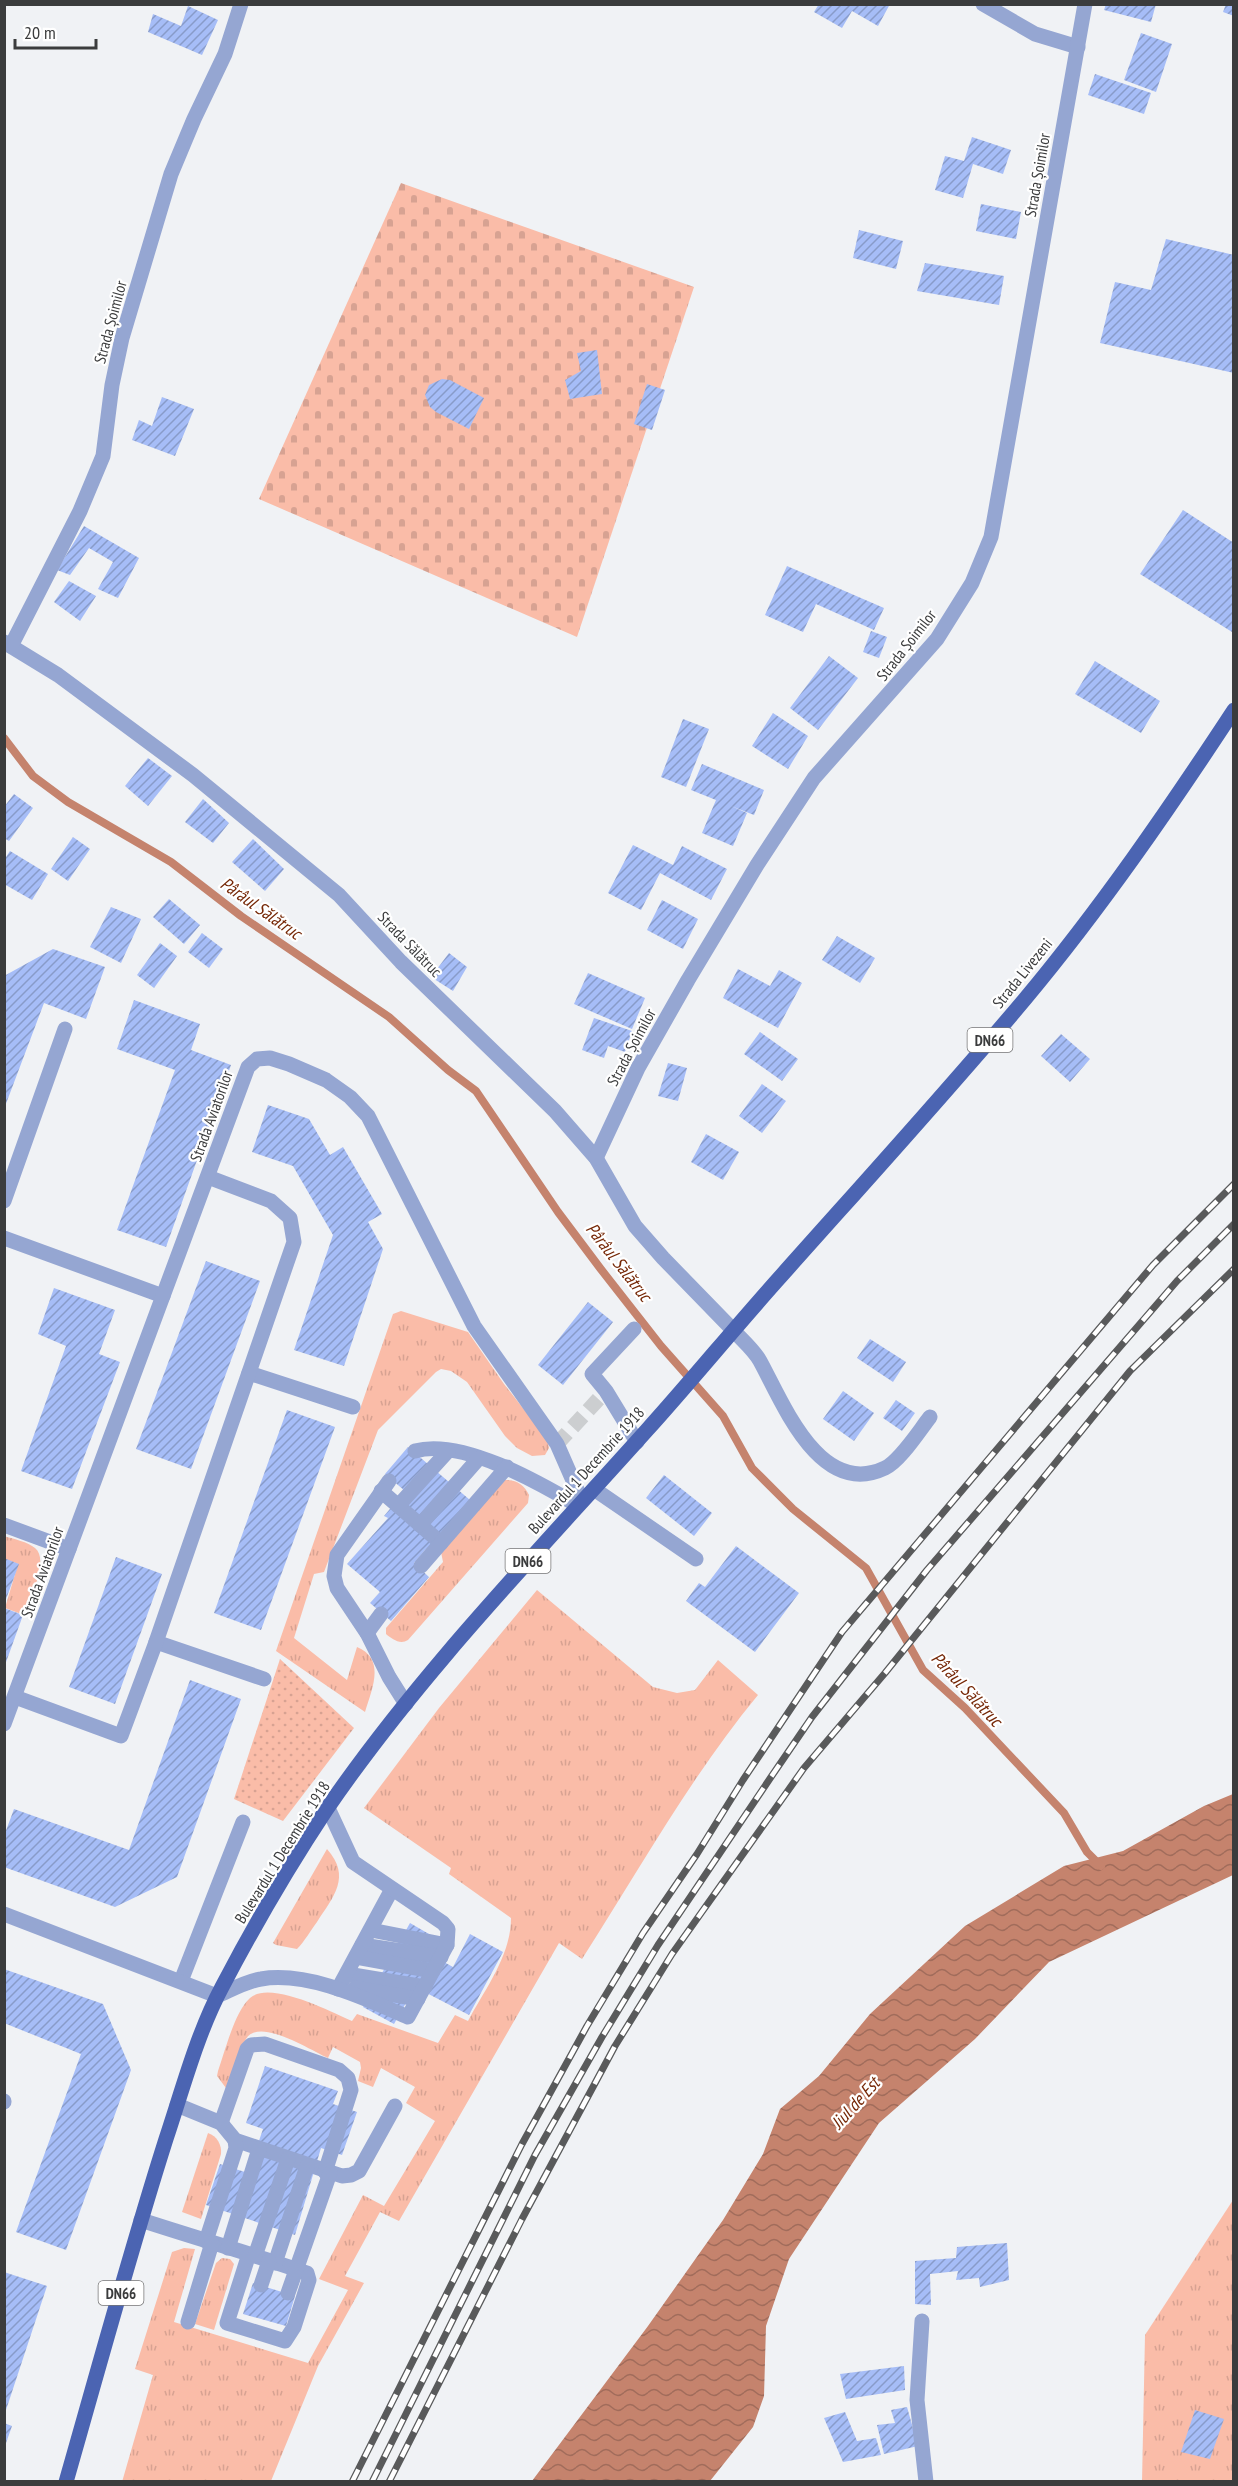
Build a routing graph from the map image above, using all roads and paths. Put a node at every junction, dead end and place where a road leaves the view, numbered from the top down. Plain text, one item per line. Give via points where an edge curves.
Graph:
1 (241, 4) edge
2 (983, 4) edge
3 (1085, 4) edge
4 (1077, 47) junction
5 (8, 644) edge
6 (1233, 710) edge
7 (65, 1029) dead end
8 (596, 1158) junction
9 (208, 1177) junction
10 (4, 1201) edge
11 (4, 1238) edge
12 (163, 1296) junction
13 (634, 1329) dead end
14 (733, 1330) junction
15 (719, 1348) joint
16 (249, 1373) junction
17 (353, 1407) dead end
18 (930, 1417) dead end
19 (637, 1442) junction
20 (415, 1451) dead end
21 (448, 1451) junction
22 (479, 1458) junction
23 (507, 1467) junction
24 (594, 1489) junction
25 (580, 1503) junction
26 (398, 1506) junction
27 (420, 1525) junction
28 (4, 1526) edge
29 (441, 1543) junction
30 (69, 1549) junction
31 (696, 1559) dead end
32 (421, 1566) dead end
33 (381, 1614) dead end
34 (367, 1633) junction
35 (156, 1642) junction
36 (264, 1679) dead end
37 (15, 1696) junction
38 (406, 1704) junction
39 (4, 1724) edge
40 (328, 1808) junction
41 (243, 1822) dead end
42 (392, 1889) junction
43 (4, 1914) edge
44 (370, 1930) junction
45 (359, 1951) junction
46 (441, 1958) junction
47 (181, 1981) junction
48 (342, 1983) junction
49 (421, 1993) junction
50 (218, 1996) junction
51 (177, 2106) junction
52 (395, 2106) dead end
53 (221, 2123) junction
54 (235, 2140) junction
55 (259, 2149) junction
56 (288, 2159) junction
57 (307, 2166) junction
58 (327, 2173) junction
59 (141, 2220) junction
60 (209, 2242) junction
61 (228, 2248) junction
62 (262, 2259) junction
63 (296, 2270) junction
64 (261, 2285) dead end
65 (288, 2293) dead end
66 (922, 2321) dead end
67 (188, 2322) dead end
68 (66, 2481) edge
69 (926, 2481) edge

1 - 5 street, Strada Șoimilor via 225,54 171,174 122,338 111,385 103,456 81,511
2 - 4 street via 1035,34
3 - 4 street, Strada Șoimilor
4 - 8 street, Strada Șoimilor via 991,537 972,583 937,639 814,778 688,980 638,1068
5 - 8 street, Strada Sălătruc via 58,675 193,775 339,895 400,962 555,1111
6 - 14 main road, Strada Livezeni / DN66 via 1149,835 1027,996
7 - 10 street
8 - 14 street, Strada Sălătruc via 635,1226
9 - 12 street, Strada Aviatorilor
9 - 16 street via 271,1201 290,1218 294,1242
9 - 25 street, Strada Aviatorilor via 248,1067 257,1059 289,1064 326,1080 350,1097 368,1116 474,1326 557,1444
11 - 12 street
12 - 30 street, Strada Aviatorilor
13 - 19 street via 592,1374
14 - 15 main road, Strada Livezeni / DN66
14 - 18 street, Strada Sălătruc via 759,1359 800,1435 829,1465 865,1474 886,1468
15 - 19 main road, Bulevardul 1 Decembrie 1918 / DN66
16 - 17 street
16 - 35 street
19 - 24 main road, Bulevardul 1 Decembrie 1918 / DN66
20 - 21 street
21 - 22 street
21 - 26 street
22 - 23 street
22 - 27 street
23 - 25 street
23 - 29 street
24 - 25 main road, Bulevardul 1 Decembrie 1918 / DN66
24 - 31 street
25 - 38 main road, Bulevardul 1 Decembrie 1918 / DN66
26 - 27 street
26 - 34 street via 385,1486 337,1555 333,1576 337,1588
27 - 29 street
28 - 30 street
29 - 32 street
30 - 37 street, Strada Aviatorilor
33 - 34 street
34 - 38 street
35 - 36 street
35 - 37 street via 121,1736
37 - 39 street, Strada Aviatorilor
38 - 40 main road, Bulevardul 1 Decembrie 1918 / DN66
40 - 42 street via 353,1862
40 - 50 main road, Bulevardul 1 Decembrie 1918 / DN66 via 280,1881
41 - 47 street
42 - 44 street
42 - 46 street via 448,1929
43 - 47 street
44 - 45 street
44 - 46 street
45 - 46 street
45 - 48 street
46 - 49 street
47 - 50 street
48 - 49 street
48 - 49 street via 408,2017
48 - 50 street via 260,1979
50 - 51 main road, Bulevardul 1 Decembrie 1918 / DN66
51 - 53 street
51 - 59 main road, Bulevardul 1 Decembrie 1918 / DN66
52 - 58 street via 358,2171 351,2175
53 - 54 street
53 - 58 street via 251,2045 265,2044 339,2070 348,2078 351,2090
54 - 55 street
54 - 60 street
55 - 56 street
55 - 61 street
56 - 57 street
56 - 62 street
57 - 58 street
57 - 62 street
58 - 63 street
59 - 60 street
59 - 68 main road, Bulevardul 1 Decembrie 1918 / DN66
60 - 61 street
60 - 67 street
61 - 62 street
62 - 63 street
62 - 63 street via 227,2324 250,2323 276,2332 285,2341 294,2327 309,2280 307,2273
62 - 64 street
63 - 65 street
66 - 69 street via 917,2400

